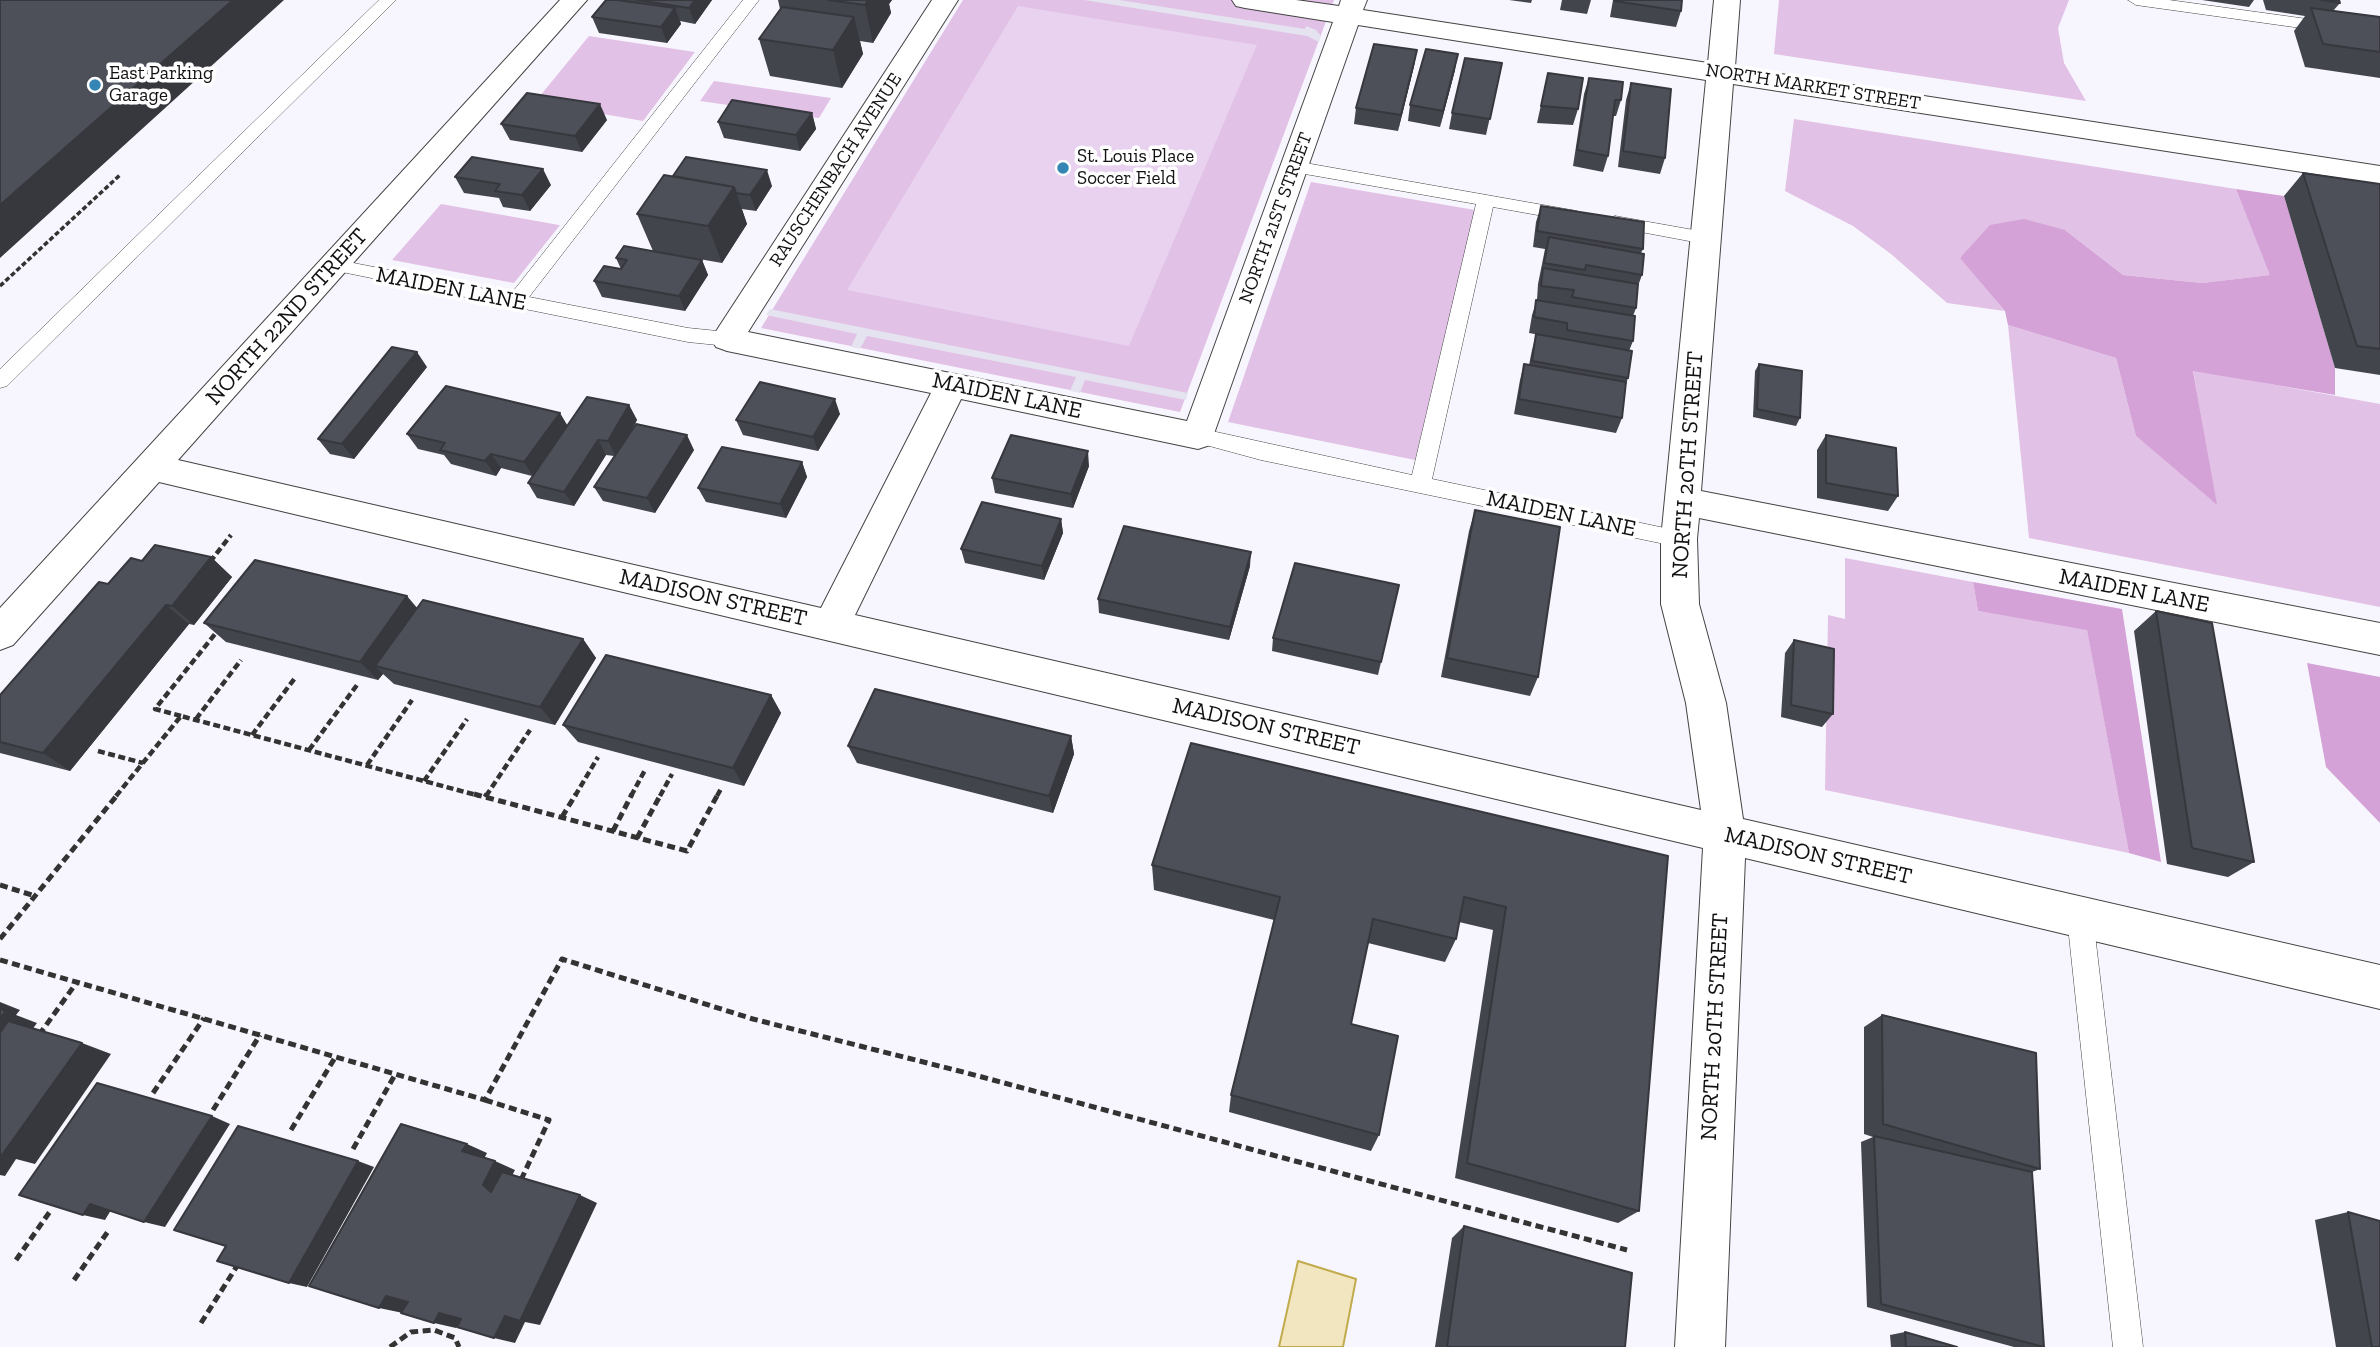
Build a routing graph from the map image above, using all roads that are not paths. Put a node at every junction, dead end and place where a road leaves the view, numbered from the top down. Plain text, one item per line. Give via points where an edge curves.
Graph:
1 (388, 0) edge
2 (574, 0) edge
3 (751, 0) edge
4 (945, 0) edge
5 (1245, 0) edge
6 (1727, 0) edge
7 (2136, 0) edge
8 (1351, 8) edge
9 (2380, 34) edge
10 (1719, 73) junction
11 (1294, 167) junction
12 (2380, 175) edge
13 (1486, 200) junction
14 (1705, 238) junction
15 (332, 265) junction
16 (515, 302) junction
17 (727, 339) junction
18 (0, 381) edge
19 (952, 385) junction
20 (1198, 436) junction
21 (151, 467) junction
22 (1420, 485) junction
23 (1683, 501) junction
24 (1679, 539) junction
25 (831, 626) junction
26 (0, 634) edge
27 (2380, 639) edge
28 (1725, 834) junction
29 (2080, 917) junction
30 (2380, 987) edge
31 (1700, 1347) edge
32 (2128, 1347) edge

1 - 18 lane
2 - 15 street, NORTH 22ND STREET
3 - 16 lane
4 - 17 street, RAUSCHENBACH AVENUE
5 - 8 street, NORTH MARKET STREET
6 - 10 street, NORTH 20TH STREET
7 - 9 lane
8 - 10 street, NORTH MARKET STREET
8 - 11 street, NORTH 21ST STREET
10 - 12 street, NORTH MARKET STREET
10 - 14 street, NORTH 20TH STREET
11 - 13 lane
11 - 20 street, NORTH 21ST STREET
13 - 14 lane
13 - 22 lane
14 - 23 street, NORTH 20TH STREET
15 - 16 lane, MAIDEN LANE
15 - 21 street, NORTH 22ND STREET
16 - 17 lane, MAIDEN LANE
17 - 19 street, MAIDEN LANE
19 - 20 street, MAIDEN LANE
19 - 25 street
20 - 22 lane, MAIDEN LANE
21 - 25 street, MADISON STREET
21 - 26 street, NORTH 22ND STREET
22 - 24 lane, MAIDEN LANE
23 - 24 street, NORTH 20TH STREET
23 - 27 street, MAIDEN LANE
24 - 28 street, NORTH 20TH STREET via 1680,604 1706,703
25 - 28 street, MADISON STREET
28 - 29 street, MADISON STREET
28 - 31 street, NORTH 20TH STREET
29 - 30 street, MADISON STREET
29 - 32 lane

